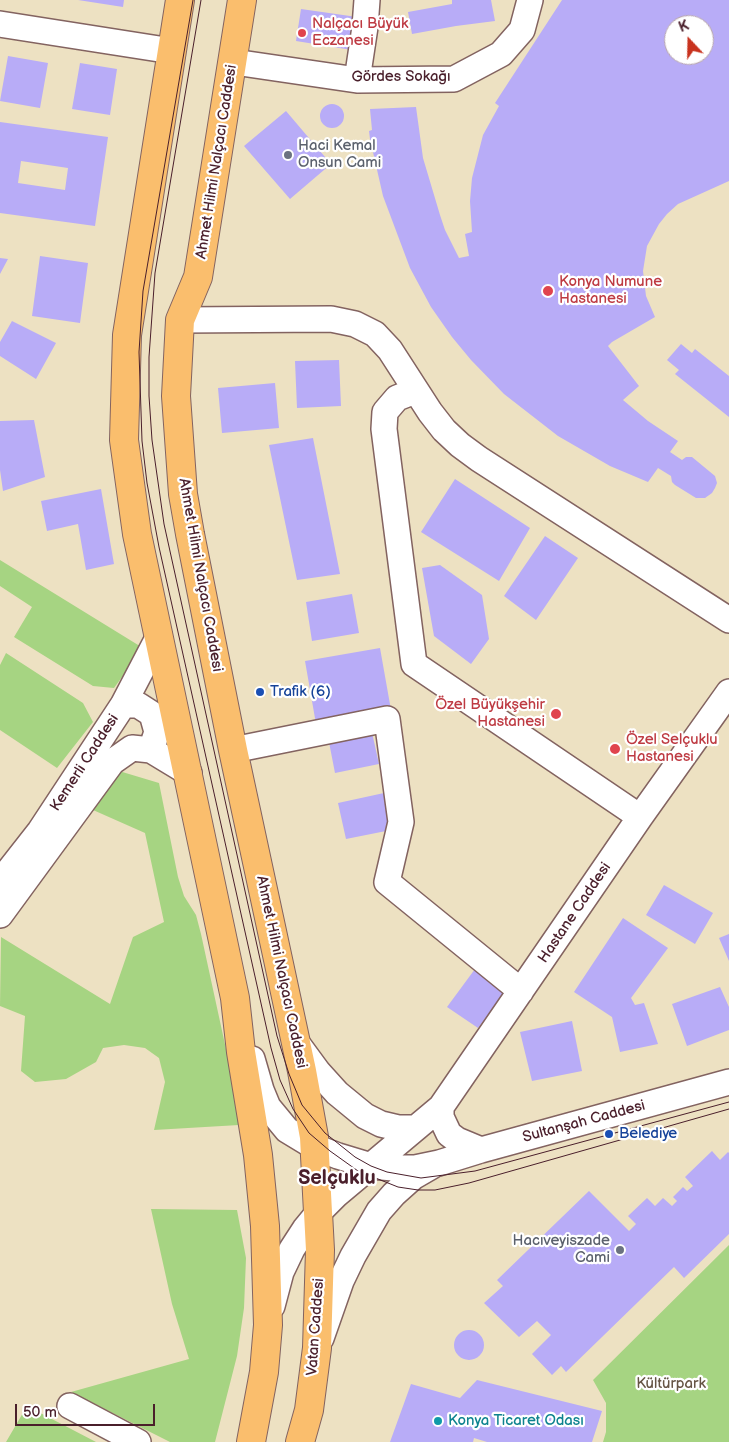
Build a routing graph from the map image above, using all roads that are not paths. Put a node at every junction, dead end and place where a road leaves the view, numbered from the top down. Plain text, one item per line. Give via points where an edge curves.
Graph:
1 (180, 0) edge
2 (242, 0) edge
3 (367, 0) edge
4 (530, 0) edge
5 (0, 24) edge
6 (172, 51) junction
7 (234, 62) junction
8 (357, 80) junction
9 (180, 320) junction
10 (415, 391) junction
11 (729, 620) edge
12 (158, 636) junction
13 (729, 692) edge
14 (124, 704) junction
15 (151, 750) junction
16 (233, 750) junction
17 (189, 773) junction
18 (640, 817) junction
19 (0, 882) edge
20 (0, 915) edge
21 (521, 991) junction
22 (235, 998) junction
23 (296, 1041) junction
24 (729, 1082) edge
25 (441, 1107) junction
26 (416, 1128) junction
27 (315, 1147) junction
28 (481, 1150) junction
29 (439, 1163) junction
30 (371, 1166) junction
31 (319, 1212) junction
32 (268, 1324) junction
33 (317, 1348) junction
34 (70, 1406) dead end
35 (138, 1442) edge
36 (251, 1442) edge
37 (300, 1442) edge

1 - 6 main road
2 - 7 main road, Ahmet Hilmi Nalçacı Caddesi
3 - 8 street
4 - 8 street, Gördes Sokağı via 522,30 501,54 454,79
5 - 6 street
6 - 12 main road via 127,335 124,440 137,534
7 - 8 street, Gördes Sokağı
7 - 9 main road, Ahmet Hilmi Nalçacı Caddesi via 198,277
9 - 10 street via 331,319 355,324 375,334 390,350
9 - 16 main road, Ahmet Hilmi Nalçacı Caddesi via 176,396 184,494
10 - 11 street via 444,430 460,445
10 - 18 street via 397,398 385,412 384,429 414,664
12 - 14 street, Kemerli Caddesi
12 - 17 main road
13 - 18 street, Hastane Caddesi
14 - 15 street via 138,705 152,714 157,732
14 - 19 street, Kemerli Caddesi via 40,831
15 - 17 street
15 - 20 street, Kemerli Caddesi via 132,748 112,762
16 - 21 street via 387,719 401,822 387,882
16 - 23 main road, Ahmet Hilmi Nalçacı Caddesi
17 - 22 main road
18 - 21 street, Hastane Caddesi
21 - 25 street, Hastane Caddesi
22 - 27 street via 268,1107 287,1130
22 - 32 main road via 260,1179
23 - 26 street via 337,1093 365,1116 398,1128
23 - 27 main road, Ahmet Hilmi Nalçacı Caddesi
24 - 28 street, Sultanşah Caddesi
25 - 26 street, Hastane Caddesi
25 - 28 street via 441,1117 449,1134
26 - 30 street, Hastane Caddesi
27 - 30 street
27 - 31 main road, Vatan Caddesi
28 - 29 street, Sultanşah Caddesi
29 - 30 street via 415,1168
29 - 33 street via 413,1177 379,1211 341,1281
30 - 31 street, Hastane Caddesi
31 - 32 street, Hastane Caddesi via 296,1242 281,1272
31 - 33 main road, Vatan Caddesi
32 - 36 main road via 264,1372
33 - 37 main road, Vatan Caddesi
34 - 35 street

